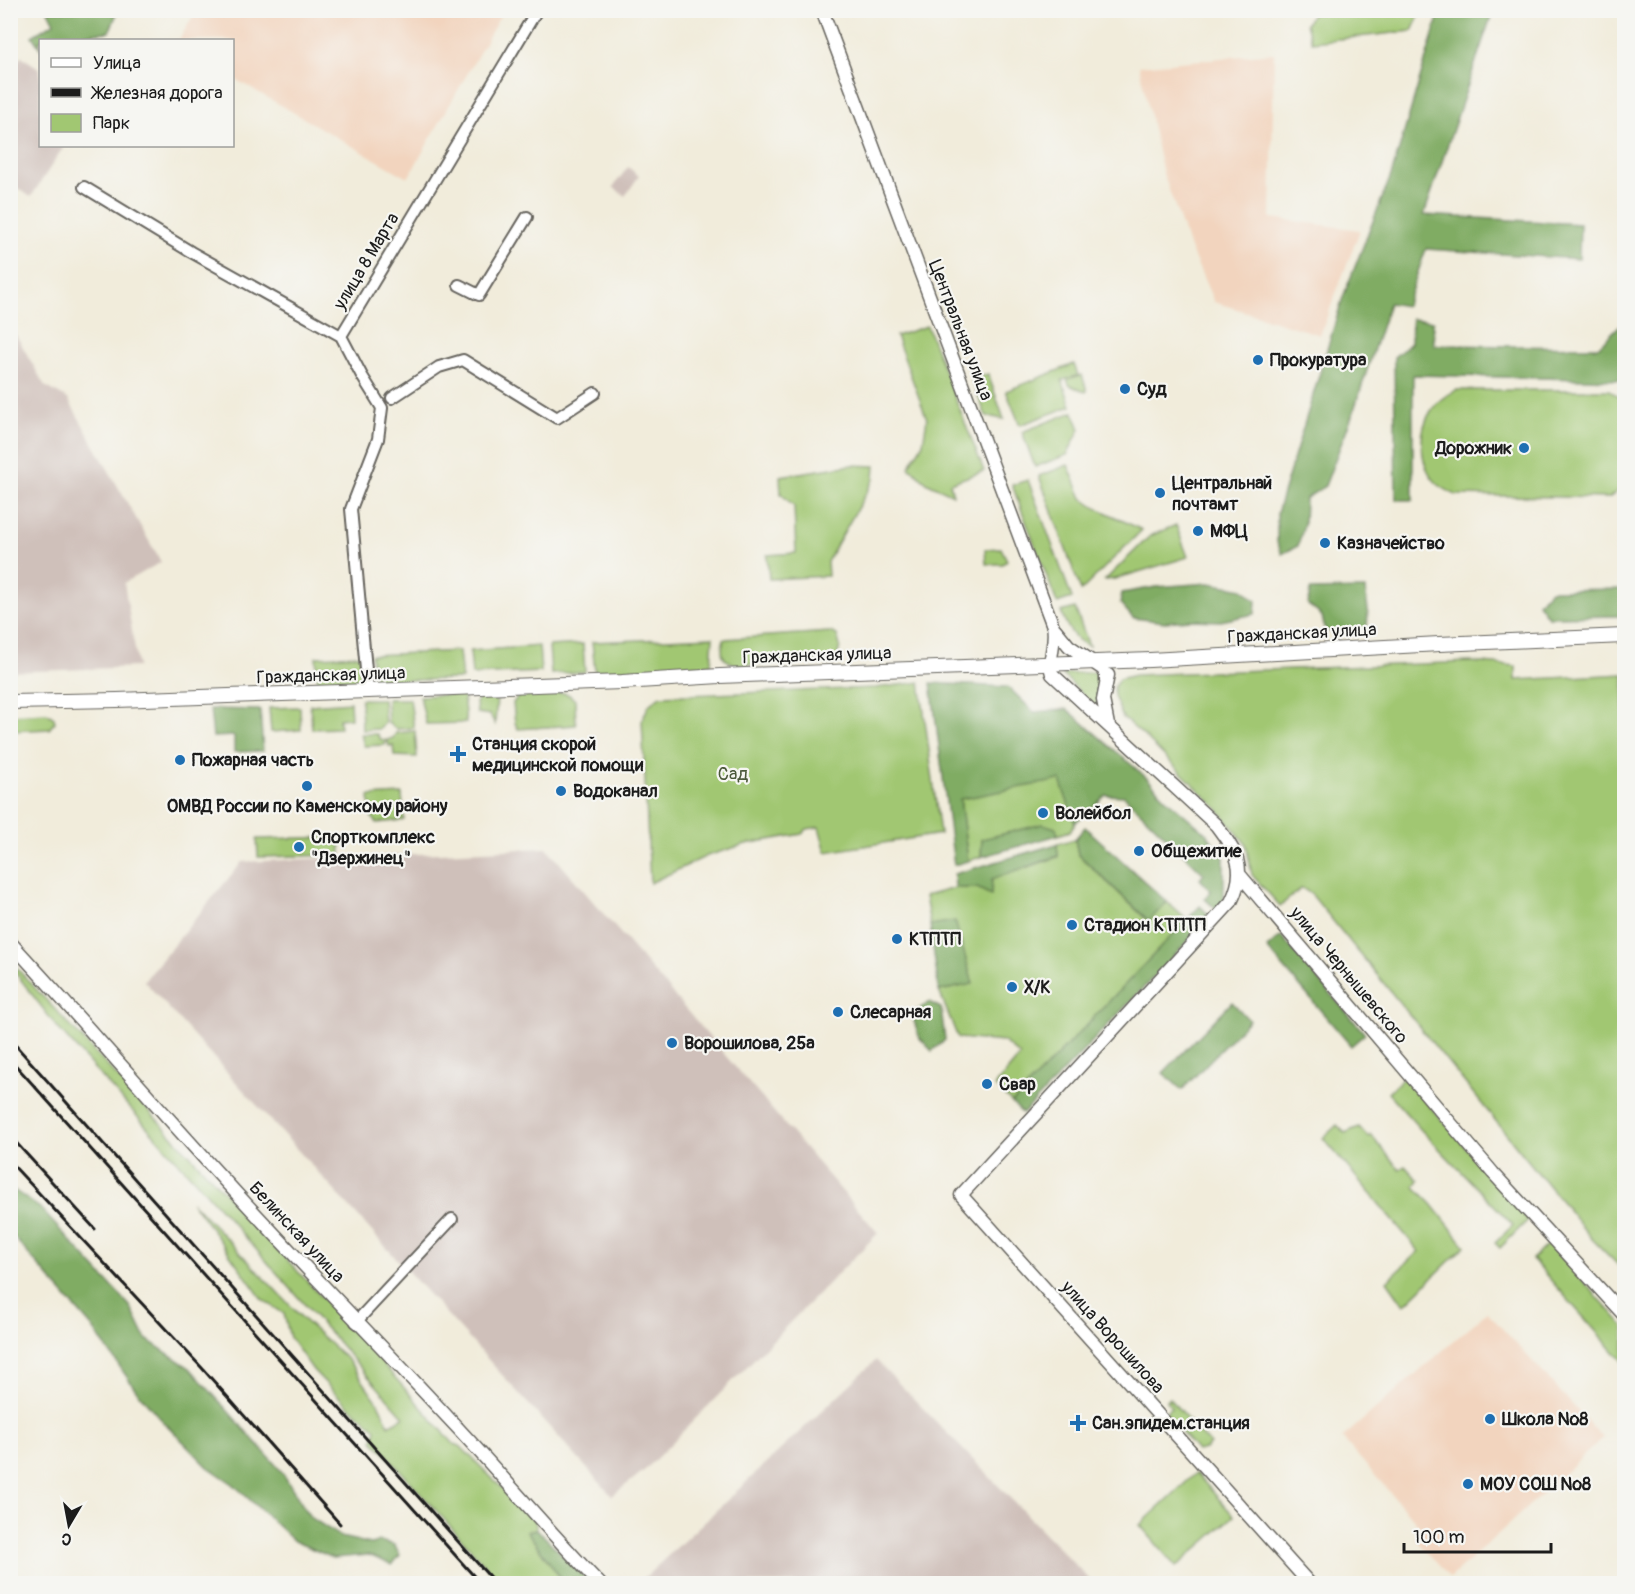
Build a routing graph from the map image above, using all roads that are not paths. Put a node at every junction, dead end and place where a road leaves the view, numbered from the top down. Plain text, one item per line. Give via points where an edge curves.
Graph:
1 (537, 10) edge
2 (822, 10) edge
3 (84, 187) dead end
4 (527, 217) dead end
5 (459, 285) dead end
6 (341, 336) junction
7 (595, 393) dead end
8 (392, 399) dead end
9 (1053, 626) junction
10 (1624, 636) edge
11 (1072, 657) junction
12 (1095, 662) junction
13 (1114, 662) junction
14 (1036, 664) junction
15 (1050, 664) junction
16 (1055, 678) junction
17 (1106, 681) junction
18 (368, 691) junction
19 (10, 702) edge
20 (1108, 726) junction
21 (1240, 875) junction
22 (10, 942) edge
23 (452, 1219) dead end
24 (1624, 1315) edge
25 (356, 1322) junction
26 (600, 1584) edge
27 (1310, 1584) edge

1 - 6 street, улица 8 Марта
2 - 9 street, Центральная улица
3 - 6 street, улица 8 Марта
4 - 5 street via 479,296
6 - 18 street via 382,408 378,439 351,508
7 - 8 street via 557,418 463,360 439,368
9 - 11 street
9 - 15 street, Центральная улица via 1055,642
10 - 13 main road, Гражданская улица
11 - 12 main road, Гражданская улица
11 - 15 main road, Гражданская улица
12 - 13 main road, Гражданская улица
12 - 17 street via 1103,669
13 - 17 street
14 - 15 main road, Гражданская улица
14 - 16 street
14 - 18 main road, Гражданская улица
15 - 16 street, улица Чернышевского
16 - 20 street, улица Чернышевского
17 - 20 street via 1103,700
18 - 19 main road, Гражданская улица
20 - 21 street, улица Чернышевского via 1216,825 1239,860
21 - 24 street, улица Чернышевского via 1493,1173
21 - 27 street, улица Ворошилова via 1231,902 961,1195
22 - 25 street, Белинская улица
23 - 25 street
25 - 26 street, Белинская улица

